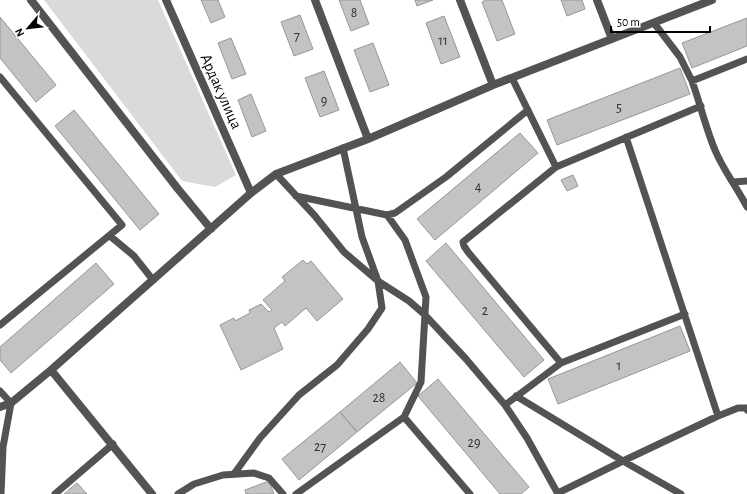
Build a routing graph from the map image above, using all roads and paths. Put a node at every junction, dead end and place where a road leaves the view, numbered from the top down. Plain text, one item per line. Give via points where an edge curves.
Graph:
1 (31, 0) edge
2 (166, 0) edge
3 (316, 0) edge
4 (460, 0) edge
5 (597, 0) edge
6 (712, 0) edge
7 (654, 23) junction
8 (612, 39) junction
9 (747, 59) edge
10 (0, 76) edge
11 (512, 78) junction
12 (692, 81) junction
13 (493, 85) junction
14 (701, 106) junction
15 (528, 110) junction
16 (626, 137) junction
17 (368, 139) junction
18 (342, 148) junction
19 (556, 167) junction
20 (276, 174) junction
21 (747, 180) edge
22 (733, 182) junction
23 (251, 193) junction
24 (296, 196) junction
25 (747, 207) edge
26 (356, 208) junction
27 (387, 215) junction
28 (211, 229) junction
29 (110, 236) junction
30 (153, 280) junction
31 (378, 280) junction
32 (424, 314) junction
33 (685, 314) junction
34 (0, 325) edge
35 (561, 363) junction
36 (51, 370) junction
37 (0, 391) edge
38 (516, 396) junction
39 (10, 403) junction
40 (505, 405) junction
41 (0, 407) edge
42 (747, 410) edge
43 (718, 416) junction
44 (404, 417) junction
45 (113, 444) junction
46 (623, 461) junction
47 (234, 474) junction
48 (1, 494) edge
49 (55, 494) edge
50 (152, 494) edge
51 (178, 494) edge
52 (283, 494) edge
53 (296, 494) edge
54 (470, 494) edge
55 (558, 494) edge
56 (681, 494) edge

1 - 28 street
2 - 23 street, Ардак улица
3 - 17 street
4 - 13 street
5 - 8 street
6 - 7 street
7 - 8 street
7 - 12 lane via 680,57
8 - 11 street
9 - 12 lane
10 - 29 lane via 122,225
11 - 13 street
11 - 15 lane
12 - 14 lane
13 - 17 street
14 - 16 lane
14 - 22 lane via 714,148
15 - 19 lane
15 - 27 lane via 446,177 395,213
16 - 19 lane
16 - 33 lane
17 - 18 street
18 - 20 street
18 - 26 lane
19 - 35 lane via 463,242 468,252
20 - 23 street
20 - 24 lane
21 - 22 lane
22 - 25 lane
23 - 28 street
24 - 26 lane
24 - 31 lane via 344,252
26 - 27 lane
26 - 31 lane via 362,237
27 - 32 lane via 405,240 426,297
28 - 30 street
29 - 30 lane via 134,256
29 - 34 lane
30 - 36 street
31 - 32 lane
31 - 47 lane via 382,308 368,329 336,365 299,395 260,438
32 - 40 lane
32 - 44 lane via 421,382
33 - 35 lane
33 - 43 lane
35 - 38 lane
36 - 39 street
36 - 45 street
37 - 39 lane
38 - 40 lane
38 - 46 lane
39 - 41 street
39 - 48 lane via 3,447
40 - 55 lane via 528,438
42 - 43 lane via 738,408
43 - 46 lane
44 - 53 lane
44 - 54 lane
45 - 49 lane
45 - 50 street
46 - 55 lane
46 - 56 lane
47 - 51 lane via 194,484
47 - 52 lane via 254,473 269,478

